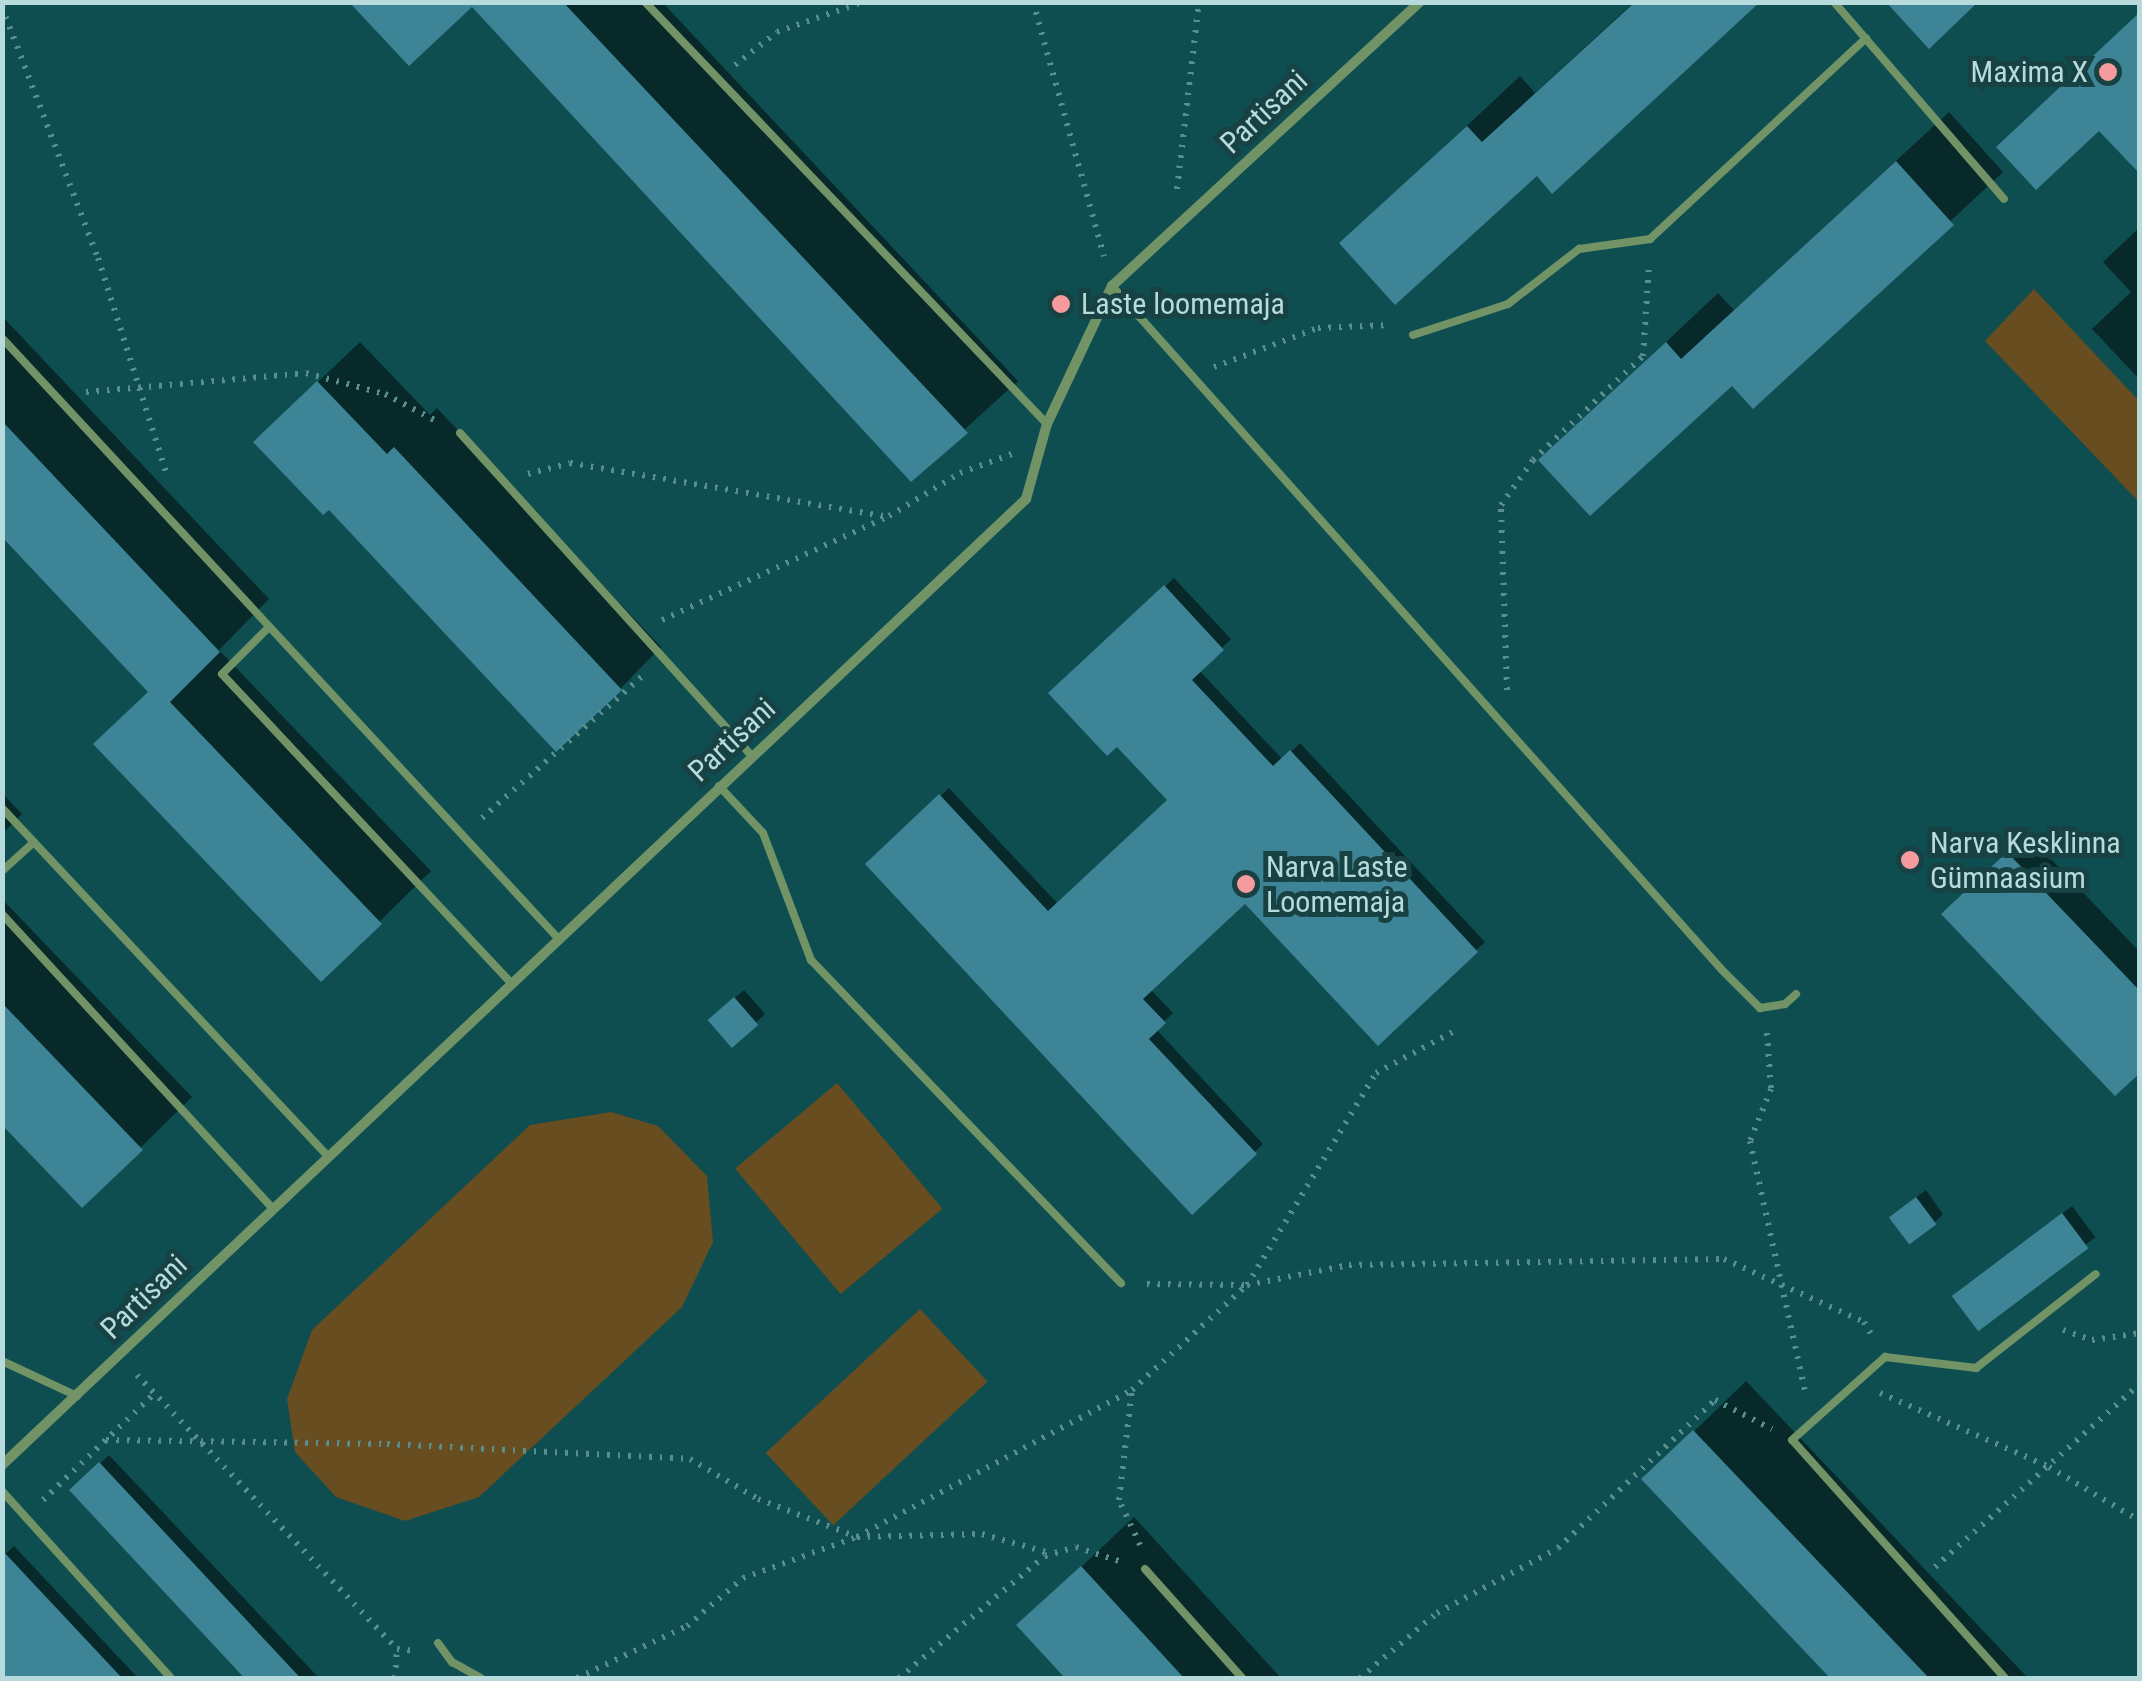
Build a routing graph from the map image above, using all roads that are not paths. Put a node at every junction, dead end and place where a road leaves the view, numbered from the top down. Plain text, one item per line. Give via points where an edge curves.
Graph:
1 (645, 2) edge
2 (1420, 2) edge
3 (1834, 2) edge
4 (1866, 38) junction
5 (2004, 198) dead end
6 (1112, 286) junction
7 (1414, 335) road end
8 (2, 338) edge
9 (1047, 424) junction
10 (460, 433) road end
11 (268, 628) junction
12 (751, 755) junction
13 (719, 786) junction
14 (2, 808) edge
15 (34, 842) junction
16 (2, 872) edge
17 (2, 914) edge
18 (556, 936) junction
19 (509, 981) junction
20 (1796, 994) dead end
21 (327, 1155) junction
22 (272, 1208) junction
23 (2096, 1274) dead end
24 (1121, 1283) road end
25 (2, 1361) edge
26 (77, 1396) junction
27 (2, 1465) edge
28 (2, 1490) edge
29 (1145, 1569) road end
30 (438, 1643) road end
31 (172, 1678) edge
32 (481, 1678) edge
33 (1242, 1678) edge
34 (2005, 1678) edge

1 - 9 lane
2 - 6 street, Partisani
3 - 4 lane
4 - 5 lane
4 - 7 lane via 1650,239 1580,249 1508,304
6 - 9 street, Partisani
6 - 20 lane via 1760,1008 1785,1004
8 - 11 lane
9 - 12 street, Partisani via 1026,499
10 - 12 lane
11 - 18 lane
11 - 19 lane via 222,674
12 - 13 street, Partisani
13 - 18 street, Partisani
13 - 24 lane via 764,832 811,960
14 - 15 lane
15 - 16 lane
15 - 21 lane
17 - 22 lane
18 - 19 street, Partisani
19 - 21 street, Partisani
21 - 22 street, Partisani
22 - 26 street, Partisani
23 - 34 lane via 1976,1368 1885,1357 1792,1440
25 - 26 lane
26 - 27 street, Partisani
28 - 31 lane
29 - 33 lane
30 - 32 lane via 452,1662

